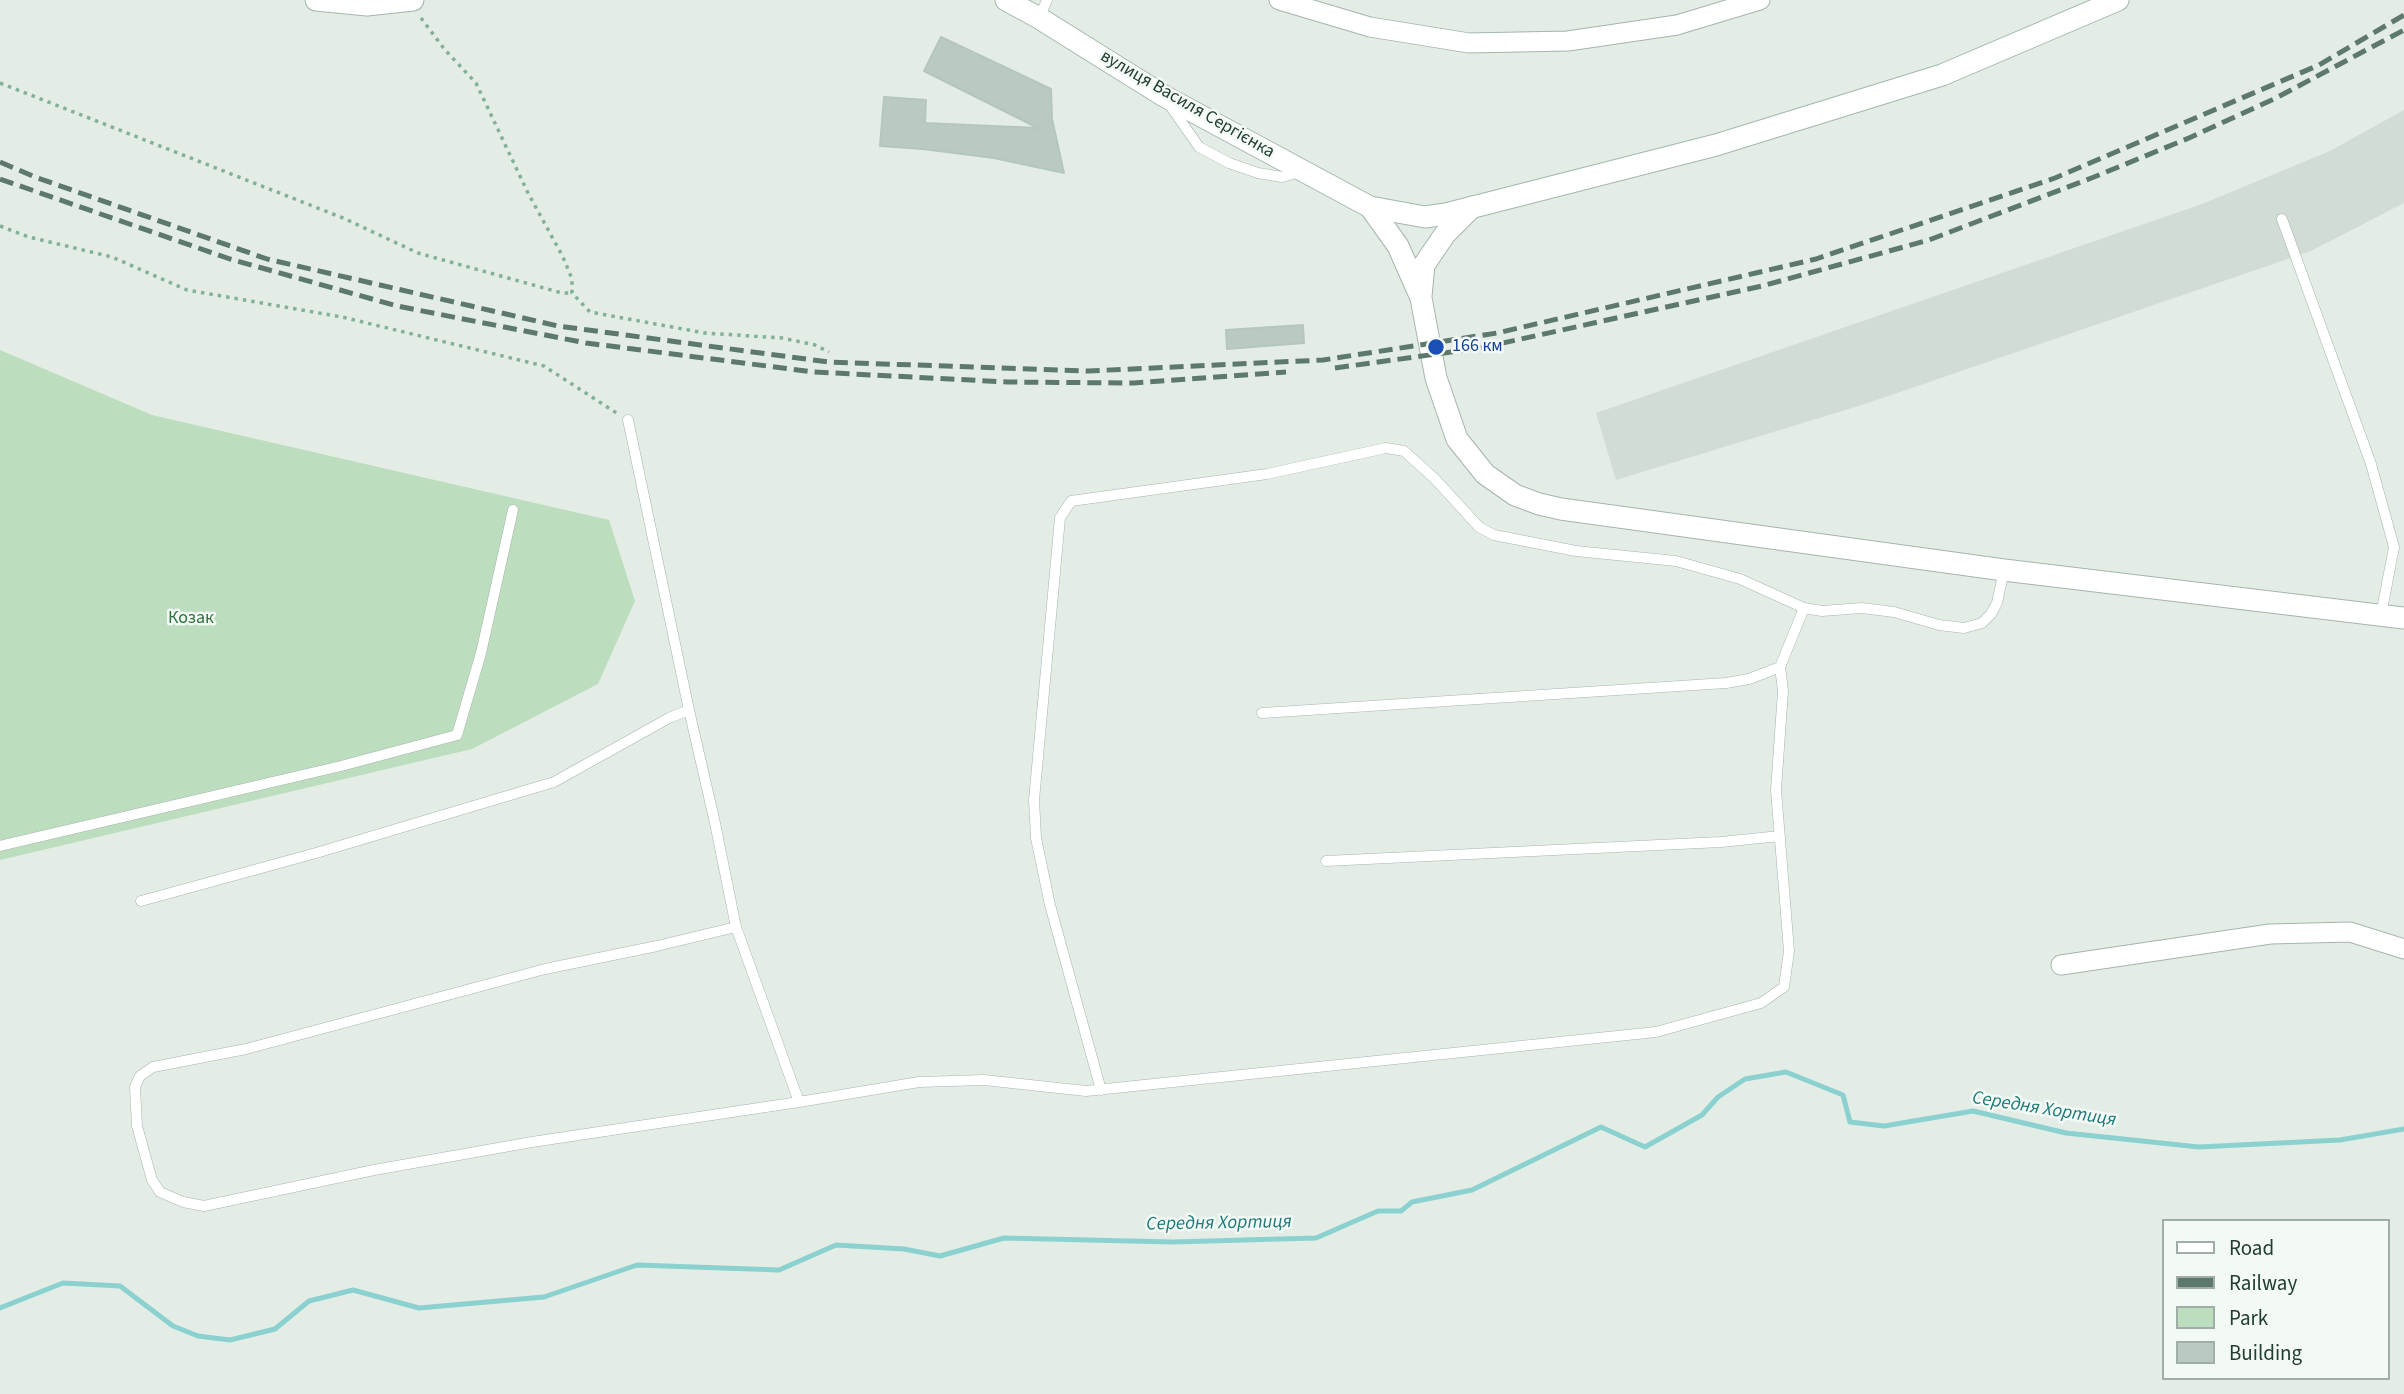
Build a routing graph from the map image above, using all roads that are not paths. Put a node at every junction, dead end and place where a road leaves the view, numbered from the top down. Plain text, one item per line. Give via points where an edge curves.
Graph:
1 (316, 0) edge
2 (1006, 0) edge
3 (1279, 0) edge
4 (1760, 0) edge
5 (2118, 0) edge
6 (416, 8) edge
7 (1043, 9) edge
8 (1370, 207) junction
9 (1472, 207) junction
10 (2282, 219) dead end
11 (1420, 298) junction
12 (628, 420) road end
13 (513, 510) dead end
14 (2004, 570) junction
15 (1804, 608) junction
16 (2381, 615) junction
17 (2404, 618) edge
18 (1780, 667) junction
19 (689, 710) junction
20 (1262, 713) dead end
21 (1780, 836) junction
22 (0, 846) edge
23 (1326, 861) dead end
24 (141, 901) dead end
25 (736, 927) junction
26 (2404, 949) edge
27 (2061, 965) dead end
28 (1101, 1090) junction
29 (799, 1102) junction

1 - 6 street
2 - 7 street, вулиця Василя Сергієнка
3 - 4 street via 1370,27 1469,43 1568,41 1677,26
5 - 9 street via 1942,75 1716,145
7 - 8 street, вулиця Василя Сергієнка via 1164,96
8 - 9 street via 1424,217
8 - 11 street via 1398,246
9 - 11 street via 1423,265
10 - 16 lane via 2371,464 2395,547
11 - 14 street via 1436,378 1457,439 1485,474 1516,495 1561,509
12 - 19 lane
13 - 22 lane via 457,735
14 - 15 lane via 1991,614 1982,623 1964,628 1894,612
14 - 16 street
15 - 18 lane
15 - 28 lane via 1740,579 1676,561 1576,551 1494,535 1479,527 1404,452 1386,448 1267,474 1071,501 1060,518 1034,800 1036,838 1050,905
16 - 17 street
18 - 20 lane via 1726,683
18 - 21 lane via 1783,714 1776,790
19 - 24 lane via 554,782
19 - 25 lane
21 - 23 lane
21 - 28 lane via 1790,951 1784,987 1761,1003 1656,1032
25 - 29 lane
25 - 29 lane via 545,969 246,1049 153,1067 140,1076 135,1087 137,1126 152,1180 160,1192 204,1206 519,1144
26 - 27 street via 2350,932 2270,933
28 - 29 lane via 984,1080 919,1082

